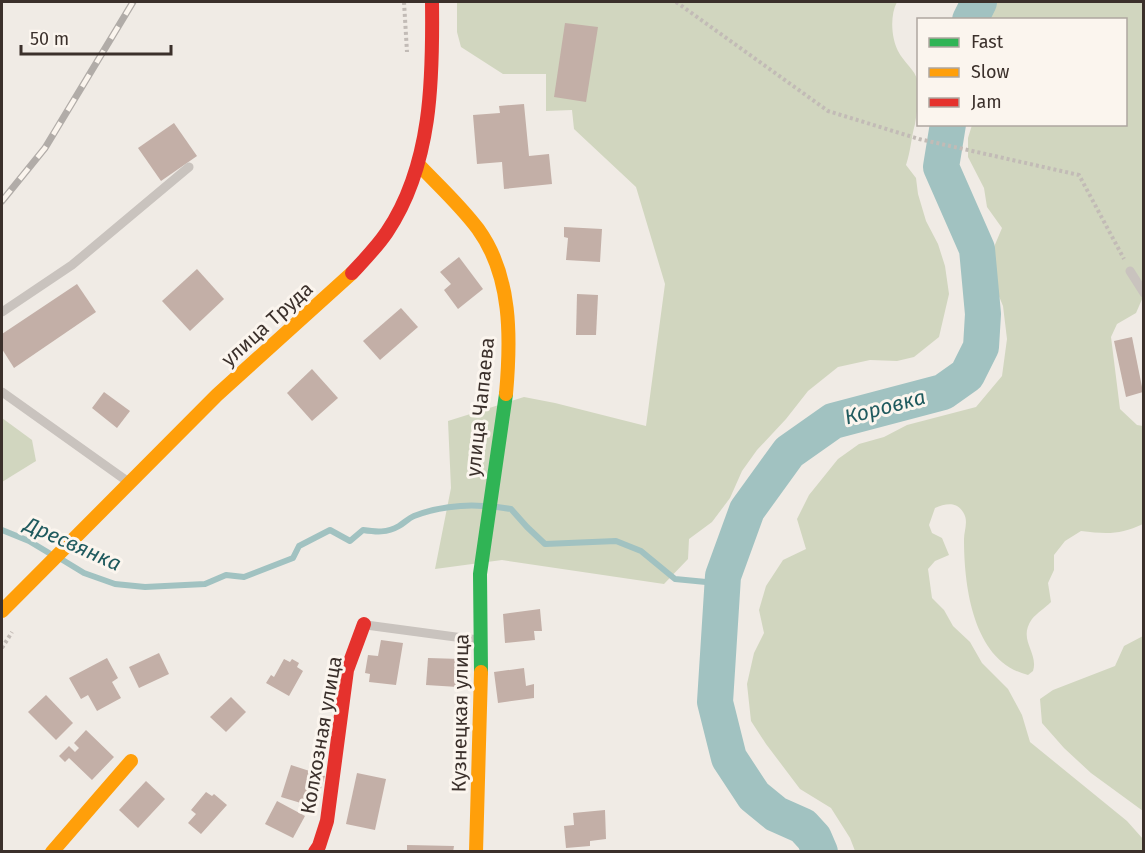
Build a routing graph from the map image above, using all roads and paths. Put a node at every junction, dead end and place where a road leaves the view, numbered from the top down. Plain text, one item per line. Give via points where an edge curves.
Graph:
1 (404, 2) edge
2 (432, 2) edge
3 (676, 2) edge
4 (407, 58) dead end
5 (418, 165) junction
6 (189, 167) dead end
7 (1130, 271) joint
8 (1143, 293) edge
9 (2, 312) edge
10 (2, 392) edge
11 (129, 483) junction
12 (480, 574) joint
13 (2, 611) edge
14 (364, 624) joint
15 (481, 641) junction
16 (130, 760) dead end
17 (52, 852) edge
18 (315, 852) edge
19 (476, 852) edge

1 - 4 path
2 - 5 street, улица Труда via 429,109
3 - 7 path via 828,111 919,139 1078,175
5 - 11 street, улица Труда via 400,210 369,256 249,364
5 - 12 street, улица Чапаева via 477,226 493,255 508,324 507,377
6 - 9 lane via 72,265
7 - 8 lane
10 - 11 lane
11 - 13 street, улица Труда
12 - 15 street, Кузнецкая улица
14 - 15 lane
14 - 18 street, Колхозная улица via 347,670 327,821
15 - 19 street, Кузнецкая улица
16 - 17 street

